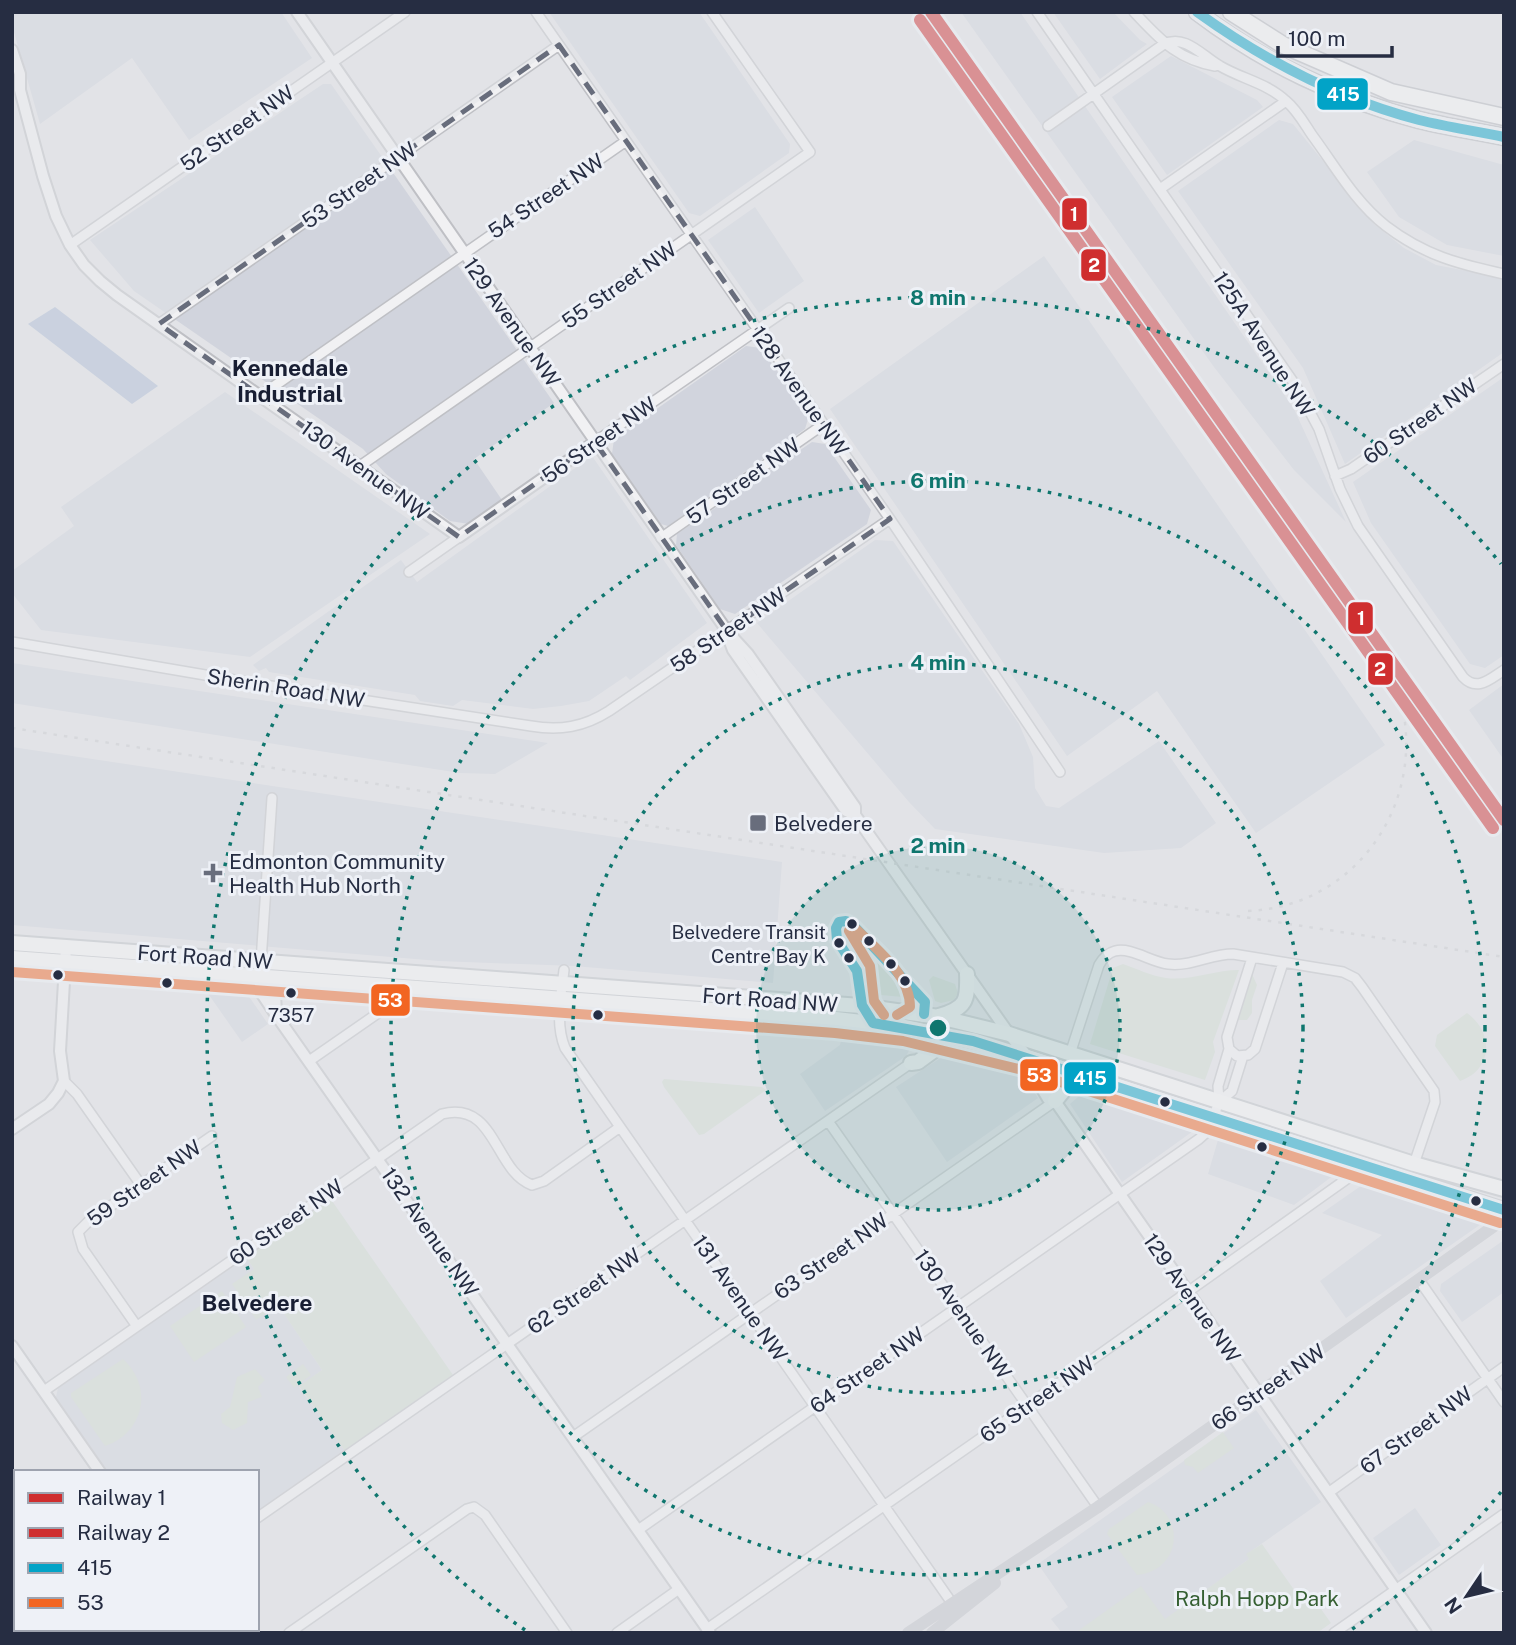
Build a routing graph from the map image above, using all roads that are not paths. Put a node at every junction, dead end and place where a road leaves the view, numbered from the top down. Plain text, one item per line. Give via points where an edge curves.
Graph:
1 (297, 12) edge
2 (405, 12) edge
3 (536, 12) edge
4 (712, 12) edge
5 (1037, 12) edge
6 (1133, 12) edge
7 (1197, 12) edge
8 (1231, 12) edge
9 (1164, 44) junction
10 (559, 46) junction
11 (12, 50) edge
12 (332, 62) junction
13 (12, 79) edge
14 (20, 90) junction
15 (1094, 94) junction
16 (1286, 101) junction
17 (1504, 117) edge
18 (1048, 126) dead end
19 (1504, 137) edge
20 (626, 141) junction
21 (398, 158) junction
22 (1160, 189) junction
23 (691, 234) junction
24 (70, 245) junction
25 (463, 253) junction
26 (1504, 274) edge
27 (789, 308) dead end
28 (159, 324) junction
29 (758, 330) junction
30 (529, 347) junction
31 (1504, 364) edge
32 (260, 396) junction
33 (824, 424) junction
34 (595, 442) junction
35 (360, 466) junction
36 (1335, 476) junction
37 (890, 519) junction
38 (459, 537) junction
39 (661, 538) junction
40 (409, 572) dead end
41 (727, 631) junction
42 (12, 642) edge
43 (1504, 670) edge
44 (560, 729) joint
45 (1060, 772) dead end
46 (271, 798) dead end
47 (12, 943) edge
48 (66, 954) junction
49 (12, 958) edge
50 (1252, 958) junction
51 (1283, 963) junction
52 (260, 968) junction
53 (967, 974) junction
54 (294, 978) junction
55 (562, 984) junction
56 (404, 986) junction
57 (276, 1015) junction
58 (939, 1017) junction
59 (905, 1027) junction
60 (1009, 1034) junction
61 (952, 1037) junction
62 (1229, 1049) junction
63 (1070, 1054) junction
64 (1243, 1056) junction
65 (1027, 1057) junction
66 (309, 1061) junction
67 (911, 1063) junction
68 (1085, 1076) junction
69 (64, 1081) junction
70 (1055, 1101) junction
71 (1219, 1102) junction
72 (1213, 1117) junction
73 (828, 1121) junction
74 (620, 1127) junction
75 (12, 1129) edge
76 (212, 1136) dead end
77 (378, 1158) junction
78 (1414, 1164) junction
79 (1365, 1166) junction
80 (1404, 1178) junction
81 (141, 1185) junction
82 (1504, 1189) edge
83 (1119, 1194) junction
84 (1504, 1196) edge
85 (1504, 1210) edge
86 (892, 1213) junction
87 (1504, 1219) edge
88 (685, 1220) junction
89 (1419, 1280) junction
90 (1188, 1293) junction
91 (957, 1306) junction
92 (750, 1313) junction
93 (136, 1325) junction
94 (508, 1344) junction
95 (12, 1346) edge
96 (1504, 1367) edge
97 (1488, 1379) junction
98 (44, 1391) junction
99 (1259, 1394) junction
100 (1504, 1402) edge
101 (815, 1406) junction
102 (1027, 1406) junction
103 (573, 1437) junction
104 (99, 1470) edge
105 (1328, 1493) junction
106 (884, 1506) junction
107 (1098, 1507) junction
108 (1504, 1514) edge
109 (259, 1517) edge
110 (638, 1530) junction
111 (679, 1589) junction
112 (1396, 1591) junction
113 (956, 1608) junction
114 (709, 1631) edge
115 (289, 1633) edge
116 (568, 1633) edge
117 (617, 1633) edge
118 (908, 1633) edge
119 (932, 1633) edge
120 (1334, 1633) edge
121 (1426, 1633) edge

1 - 12 street, 129 Avenue NW
2 - 12 street, 52 Street NW
3 - 10 street, 128 Avenue NW
4 - 23 street, 55 Street NW via 810,152
5 - 15 street, 125A Avenue NW
6 - 9 street
7 - 19 highway via 1273,61 1340,93 1419,120
8 - 17 highway via 1283,45 1391,92
9 - 15 street
9 - 16 street via 1183,42
10 - 20 street, 128 Avenue NW
10 - 21 street, 53 Street NW
11 - 14 street, 130 Avenue NW
12 - 21 street, 129 Avenue NW
12 - 24 street, 52 Street NW
13 - 14 street, 130 Avenue NW
14 - 24 street, 130 Avenue NW via 50,200
15 - 18 street
15 - 22 street, 125A Avenue NW
16 - 22 street
16 - 26 street via 1352,191 1384,224 1440,258
20 - 23 street, 128 Avenue NW
20 - 25 street, 54 Street NW
21 - 25 street, 129 Avenue NW
21 - 28 street, 53 Street NW
22 - 36 street, 125A Avenue NW via 1305,401
23 - 29 street, 128 Avenue NW
23 - 30 street, 55 Street NW
24 - 28 street, 130 Avenue NW via 100,281
25 - 30 street, 129 Avenue NW
25 - 32 street, 54 Street NW
27 - 29 street, 56 Street NW
28 - 32 street, 130 Avenue NW
29 - 33 street, 128 Avenue NW
29 - 34 street, 56 Street NW
30 - 34 street, 129 Avenue NW
30 - 35 street, 55 Street NW
31 - 36 street, 60 Street NW
32 - 35 street, 130 Avenue NW
33 - 37 street, 128 Avenue NW
33 - 39 street, 57 Street NW
34 - 38 street, 56 Street NW
34 - 39 street, 129 Avenue NW
35 - 38 street, 130 Avenue NW
36 - 43 street, 125A Avenue NW via 1358,526 1463,677 1472,684 1485,683
37 - 41 street, 58 Street NW
37 - 45 street, 128 Avenue NW
38 - 40 street, 56 Street NW
39 - 41 street, 129 Avenue NW
41 - 44 street, 58 Street NW via 601,716
41 - 53 street, 129 Avenue NW via 733,650
42 - 44 street, Sherin Road NW
46 - 52 street, 132 Avenue NW
47 - 48 main road, Fort Road NW
48 - 49 main road, Fort Road NW
48 - 52 main road, Fort Road NW
48 - 69 street via 60,1051
50 - 51 street
50 - 62 street via 1227,1037
50 - 63 street via 1226,954 1168,964 1112,951 1099,965
51 - 64 street via 1257,1045
51 - 78 street via 1354,978 1432,1086 1435,1102
52 - 54 main road, Fort Road NW
52 - 55 main road, Fort Road NW
52 - 57 street, 132 Avenue NW via 260,990
53 - 58 main road via 963,1005
53 - 60 street, 129 Avenue NW
54 - 56 main road, Fort Road NW
54 - 57 street via 275,994
55 - 56 main road, Fort Road NW
55 - 58 main road, Fort Road NW via 860,1006
55 - 59 main road, Fort Road NW
55 - 74 street, 131 Avenue NW via 561,1038 565,1048
56 - 66 street via 394,1002
57 - 66 street, 132 Avenue NW
58 - 60 main road, Fort Road NW
59 - 61 main road, Fort Road NW
59 - 67 main road via 921,1044
60 - 63 main road, Fort Road NW
60 - 65 street, 129 Avenue NW
61 - 65 main road, Fort Road NW
61 - 67 main road
62 - 64 street
62 - 71 street via 1218,1086
63 - 71 main road, Fort Road NW
64 - 71 street via 1232,1091
65 - 68 main road, Fort Road NW
65 - 70 street, 129 Avenue NW
66 - 77 street, 132 Avenue NW
67 - 73 street, 62 Street NW
68 - 70 main road via 1068,1085
68 - 72 main road, Fort Road NW
69 - 75 street via 49,1104
69 - 81 street
70 - 83 street, 129 Avenue NW
70 - 86 street, 63 Street NW
71 - 72 street, 64 Street NW
71 - 78 main road, Fort Road NW
72 - 79 main road, Fort Road NW
72 - 83 street, 64 Street NW via 1199,1139
73 - 86 street, 130 Avenue NW
73 - 88 street, 62 Street NW
74 - 77 street, 60 Street NW via 532,1185 519,1177 482,1123 462,1112 442,1114
74 - 88 street, 131 Avenue NW
76 - 81 street, 59 Street NW
77 - 93 street, 60 Street NW
77 - 94 street, 132 Avenue NW
78 - 82 main road, Fort Road NW
79 - 80 main road, Fort Road NW
79 - 90 street, 65 Street NW
80 - 84 main road
80 - 85 main road, Fort Road NW
81 - 93 street, 59 Street NW via 78,1233 83,1249
83 - 90 street, 129 Avenue NW
83 - 91 street, 64 Street NW
86 - 91 street, 130 Avenue NW
86 - 92 street, 63 Street NW
87 - 89 main road, 66 Street NW
88 - 92 street, 131 Avenue NW
88 - 94 street, 62 Street NW
89 - 97 street
89 - 99 main road, 66 Street NW
90 - 99 street, 129 Avenue NW
90 - 102 street, 65 Street NW
91 - 101 street, 64 Street NW
91 - 102 street, 130 Avenue NW
92 - 101 street, 131 Avenue NW
92 - 103 street, 63 Street NW
93 - 98 street, 60 Street NW
94 - 103 street, 132 Avenue NW
94 - 109 street, 62 Street NW
95 - 98 street
96 - 97 street, 67 Street NW
97 - 100 street
97 - 105 street, 67 Street NW
98 - 104 street
99 - 105 street, 129 Avenue NW
99 - 107 main road, 66 Street NW
101 - 106 street, 131 Avenue NW
101 - 110 street, 64 Street NW
102 - 106 street, 65 Street NW
102 - 107 street, 130 Avenue NW
103 - 110 street, 132 Avenue NW
105 - 112 street, 129 Avenue NW
106 - 113 street, 131 Avenue NW
106 - 114 street, 65 Street NW
107 - 113 main road, 66 Street NW
108 - 112 street
110 - 111 street, 132 Avenue NW
111 - 114 street, 132 Avenue NW
111 - 117 street
112 - 120 street
112 - 121 street, 129 Avenue NW
113 - 118 main road, 66 Street NW
113 - 119 main road, 66 Street NW
115 - 116 street via 474,1507 485,1515

